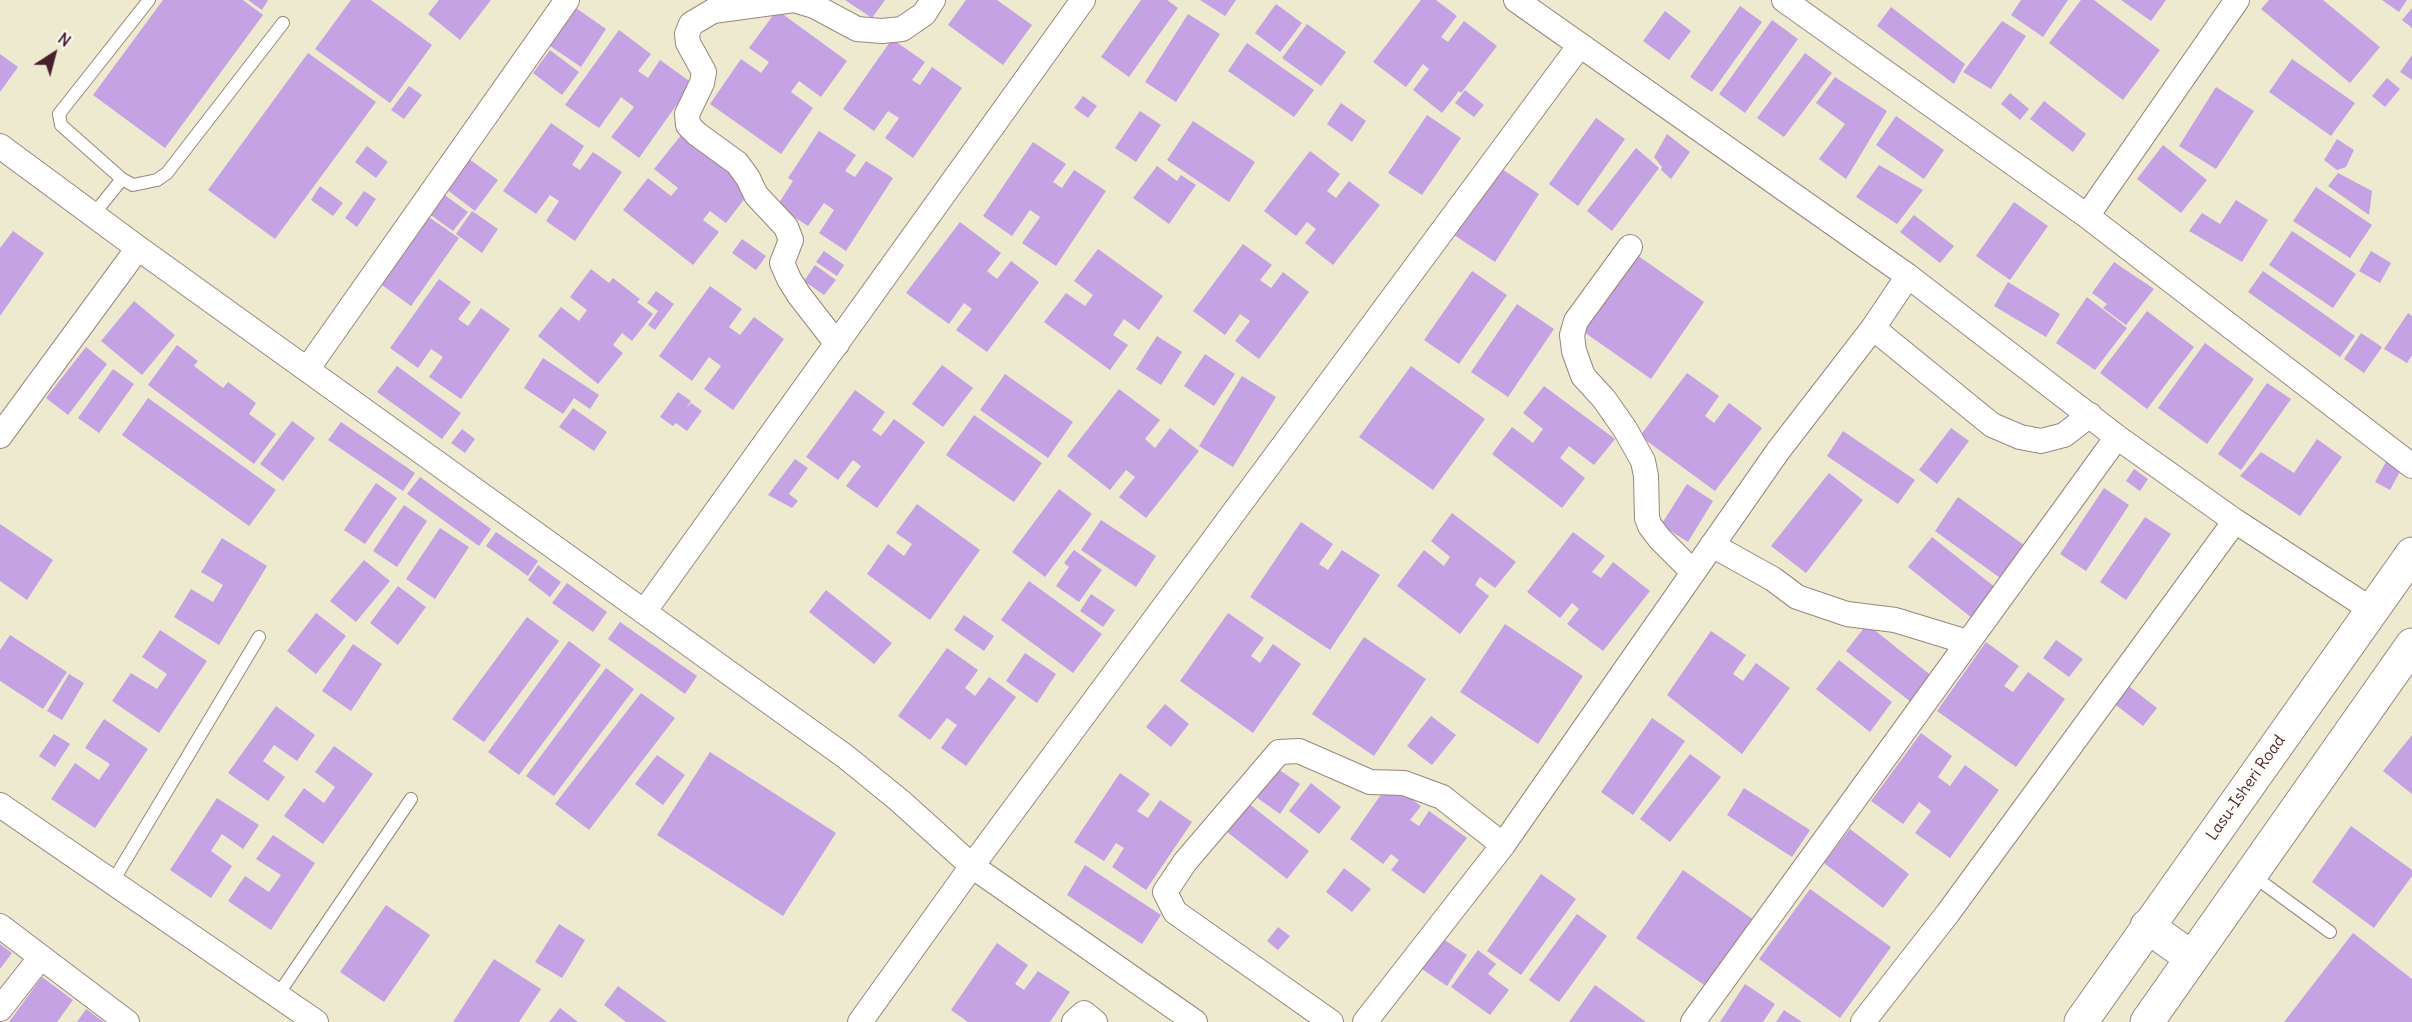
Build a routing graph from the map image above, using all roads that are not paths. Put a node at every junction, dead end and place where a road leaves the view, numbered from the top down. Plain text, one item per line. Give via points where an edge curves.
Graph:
1 (149, 0) edge
2 (567, 0) edge
3 (933, 0) edge
4 (1083, 0) edge
5 (1516, 0) edge
6 (2237, 0) edge
7 (1794, 3) edge
8 (283, 23) dead end
9 (1580, 45) junction
10 (0, 146) edge
11 (122, 179) junction
12 (93, 215) junction
13 (2087, 216) junction
14 (1630, 247) dead end
15 (138, 248) junction
16 (1908, 276) junction
17 (1873, 328) junction
18 (837, 344) junction
19 (308, 368) junction
20 (2090, 415) junction
21 (0, 436) edge
22 (2116, 436) junction
23 (2412, 466) edge
24 (2235, 521) junction
25 (1712, 545) junction
26 (2412, 554) edge
27 (1693, 572) junction
28 (2372, 610) junction
29 (644, 612) junction
30 (259, 637) dead end
31 (1967, 642) junction
32 (2412, 645) edge
33 (411, 799) dead end
34 (0, 805) edge
35 (1503, 845) junction
36 (972, 866) junction
37 (2251, 874) junction
38 (112, 881) junction
39 (0, 926) edge
40 (2147, 926) junction
41 (2330, 932) dead end
42 (41, 957) junction
43 (2192, 958) junction
44 (278, 996) junction
45 (0, 1009) edge
46 (127, 1022) edge
47 (316, 1022) edge
48 (860, 1022) edge
49 (1074, 1022) edge
50 (1095, 1022) edge
51 (1195, 1022) edge
52 (1331, 1022) edge
53 (1365, 1022) edge
54 (1693, 1022) edge
55 (1863, 1022) edge
56 (2081, 1022) edge
57 (2147, 1022) edge

1 - 11 lane via 59,114 61,125
2 - 19 street
3 - 18 street via 924,14 902,29 857,29 794,0 713,11 691,24 687,33 688,43 704,72 687,114 688,124 737,163 756,195 786,227 791,240 782,263 799,295
4 - 18 street
5 - 9 street
6 - 13 street
7 - 13 street
8 - 11 lane via 167,173 144,184 133,185
9 - 16 street
9 - 36 street
10 - 12 street
11 - 12 lane
12 - 15 street
13 - 23 street
14 - 27 street via 1576,321 1572,335 1574,351 1583,376 1625,429 1643,462 1650,526
15 - 19 street
15 - 21 street
16 - 17 street
16 - 20 street
17 - 20 street via 1992,425 2020,437 2041,441 2064,435
17 - 25 street via 1778,451
18 - 29 street
19 - 29 street
20 - 22 street
22 - 24 street
22 - 31 street
24 - 28 street
24 - 55 street via 1948,913
25 - 27 street
25 - 31 street via 1797,597 1847,614 1895,620
26 - 28 main road, Lasu-Isheri Road
27 - 35 street
28 - 40 main road, Lasu-Isheri Road
29 - 36 street via 846,757
30 - 38 lane
31 - 54 street
32 - 37 main road
33 - 44 lane
34 - 38 street
35 - 52 street via 1442,797 1404,783 1370,782 1299,751 1279,752 1185,862 1165,892 1175,912
35 - 53 street
36 - 48 street
36 - 51 street
37 - 41 lane
37 - 43 main road
38 - 44 street
39 - 42 street
40 - 43 main road
40 - 56 main road, Lasu-Isheri Road
42 - 45 street
42 - 46 street
43 - 57 main road
44 - 47 street
49 - 50 street via 1084,1013

